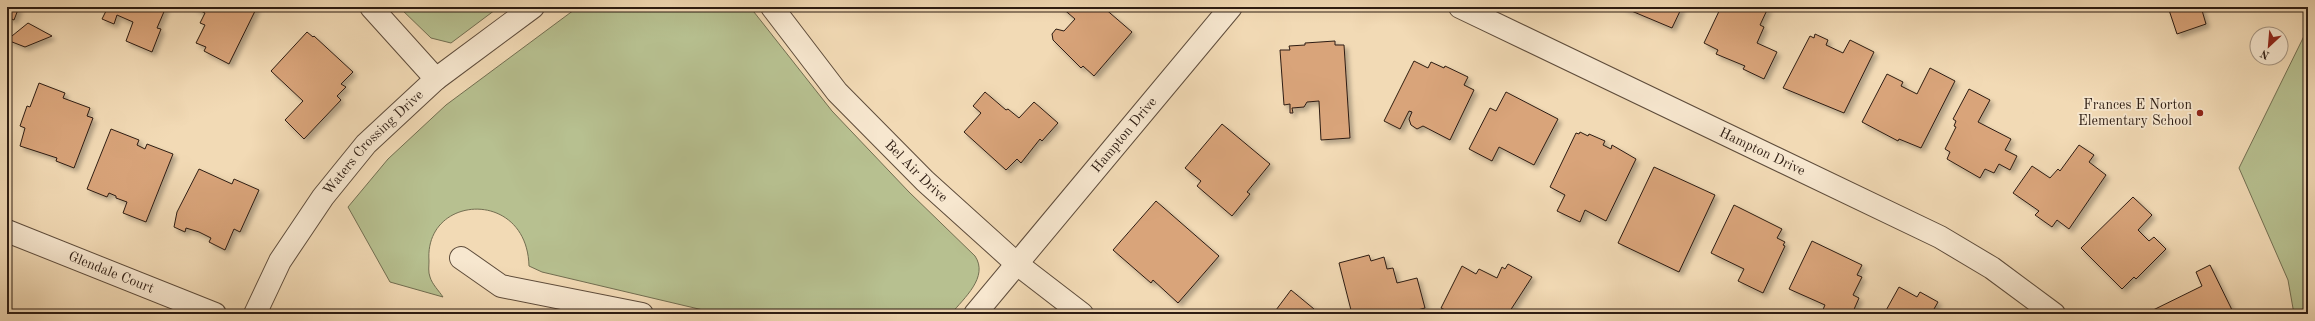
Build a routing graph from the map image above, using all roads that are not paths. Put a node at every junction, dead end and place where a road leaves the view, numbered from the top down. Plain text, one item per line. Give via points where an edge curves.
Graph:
1 (371, 7) edge
2 (533, 7) edge
3 (772, 7) edge
4 (1232, 7) edge
5 (1460, 7) edge
6 (436, 79) junction
7 (7, 231) edge
8 (460, 258) dead end
9 (1017, 264) junction
10 (215, 314) edge
11 (255, 314) edge
12 (642, 314) edge
13 (975, 314) edge
14 (1082, 314) edge
15 (2054, 314) edge

1 - 6 street
2 - 6 street, Waters Crossing Drive
3 - 9 street, Bel Air Drive via 837,92 925,181
4 - 9 street, Hampton Drive
5 - 15 street, Hampton Drive via 1940,237 1992,268
6 - 11 street, Waters Crossing Drive via 366,144 323,197 280,261
7 - 10 street, Glendale Court
8 - 12 street via 501,286
9 - 13 street, Hampton Drive
9 - 14 street, Bel Air Drive

